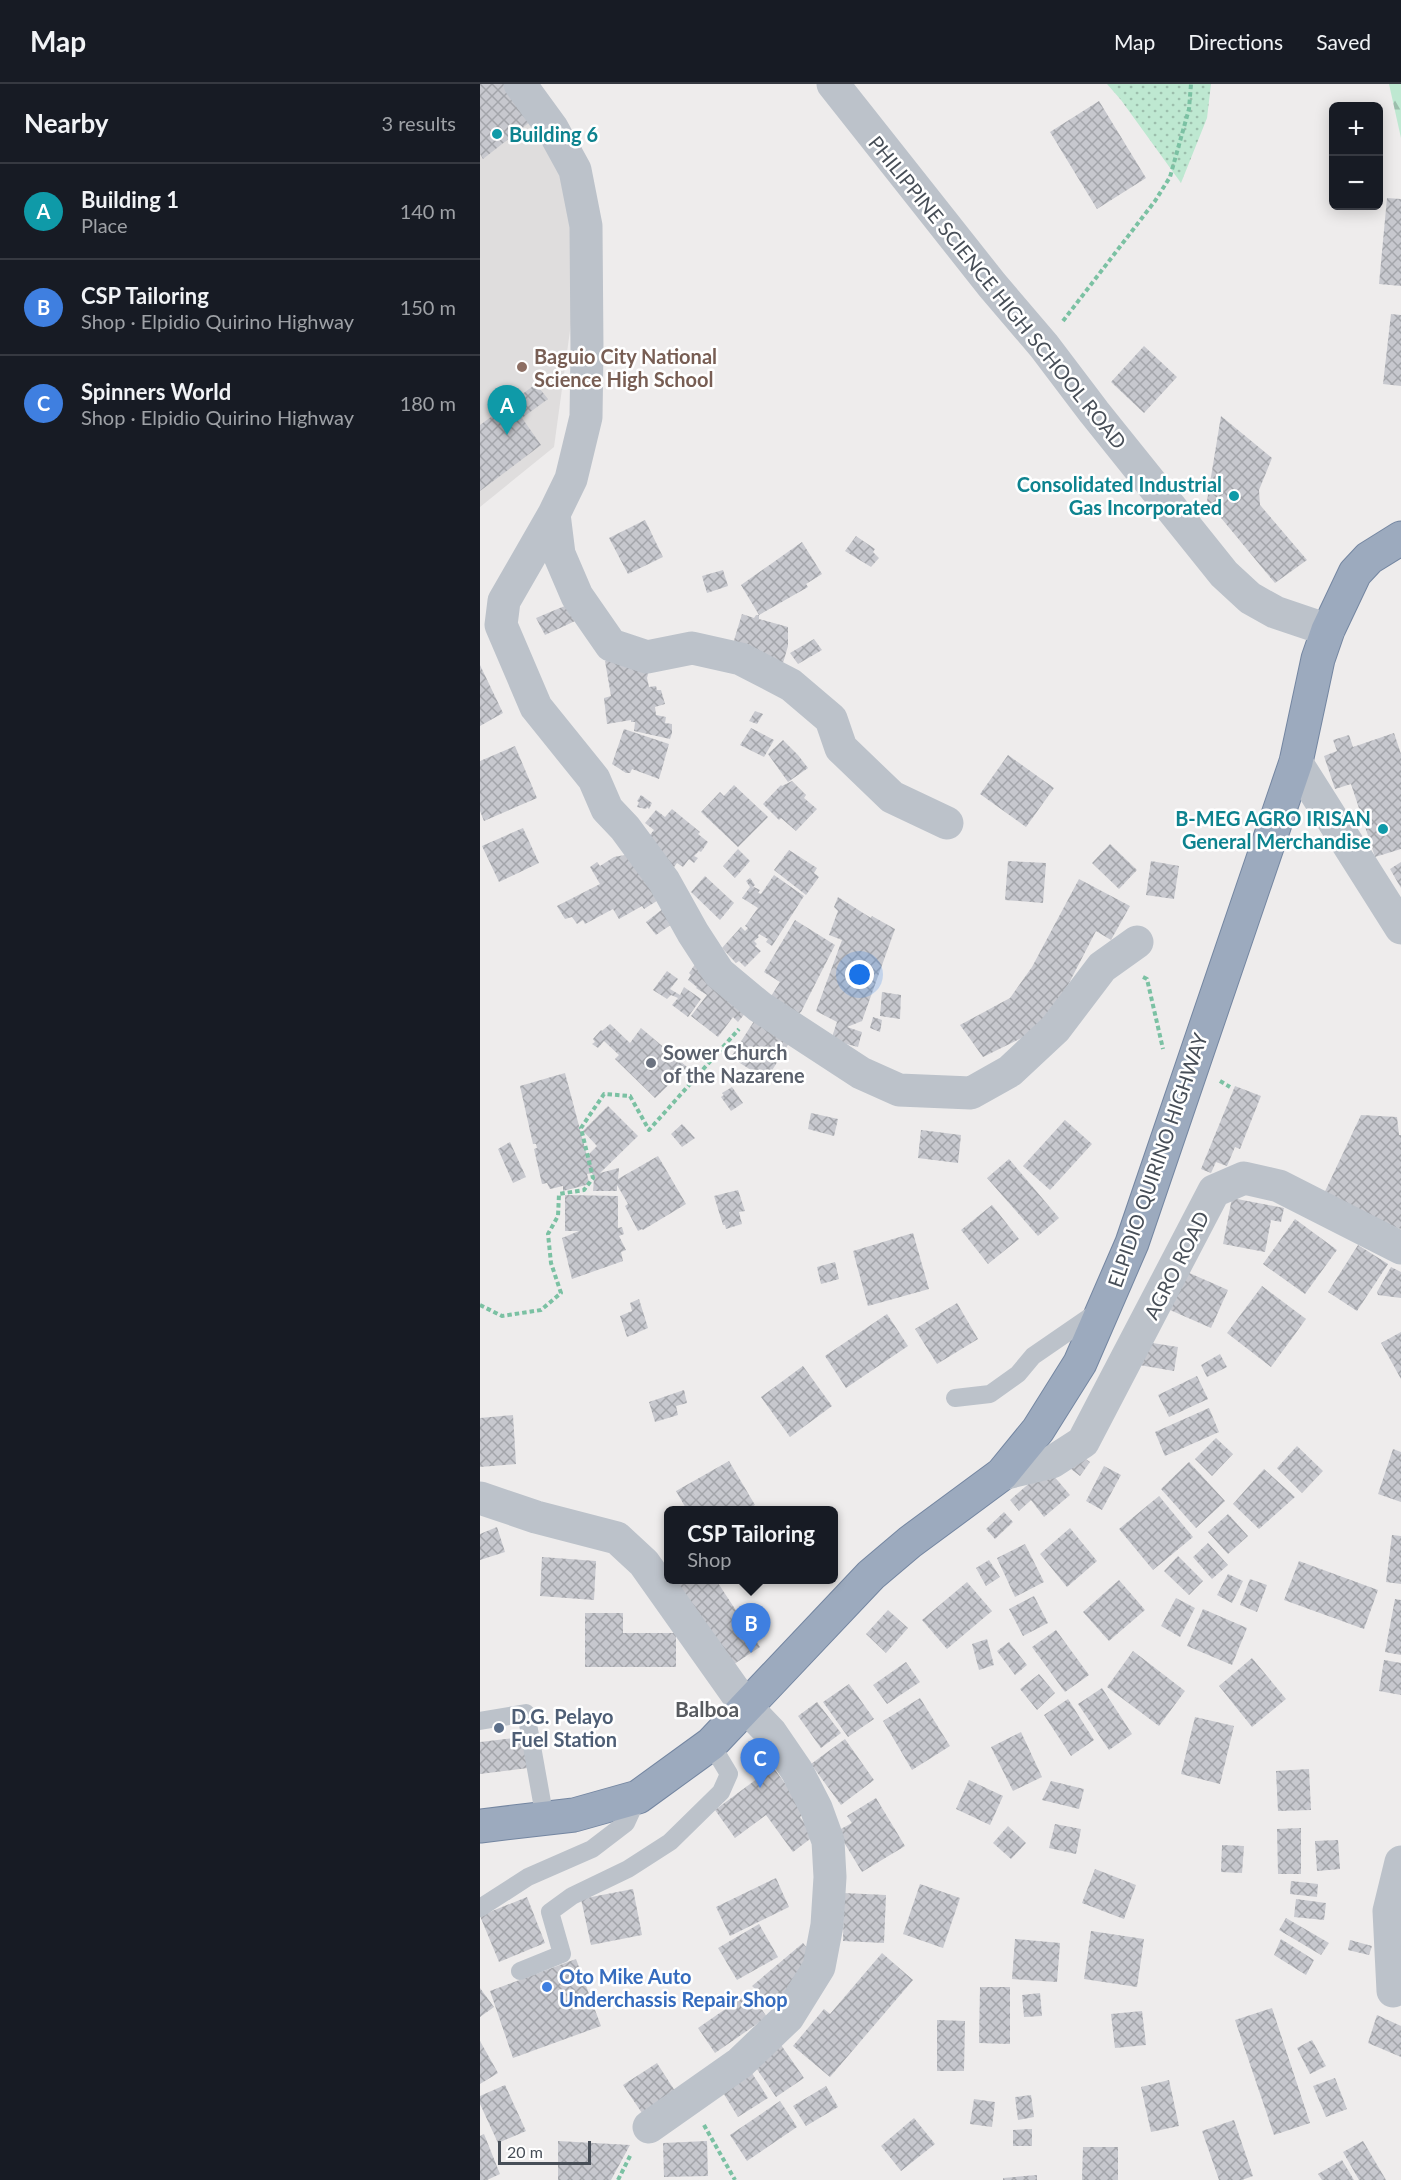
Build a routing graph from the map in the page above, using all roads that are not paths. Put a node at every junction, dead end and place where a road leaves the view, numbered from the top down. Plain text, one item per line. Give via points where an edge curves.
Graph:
1 (520, 84) edge
2 (833, 84) edge
3 (554, 514) junction
4 (1401, 538) edge
5 (1328, 630) junction
6 (1296, 762) junction
7 (947, 823) dead end
8 (1401, 928) edge
9 (1137, 942) road end
10 (1401, 1248) edge
11 (1104, 1308) junction
12 (956, 1398) dead end
13 (1002, 1474) junction
14 (480, 1498) edge
15 (746, 1707) junction
16 (480, 1721) edge
17 (711, 1744) junction
18 (638, 1797) junction
19 (545, 1819) junction
20 (480, 1826) edge
21 (1401, 1862) edge
22 (480, 1908) edge
23 (520, 1971) dead end
24 (1394, 1991) dead end
25 (641, 2138) road end

1 - 3 street via 552,128 575,170 586,226 586,417 571,479
2 - 5 street, PHILIPPINE SCIENCE HIGH SCHOOL ROAD via 1224,574 1250,598 1275,612
3 - 7 street via 559,554 578,596 611,645 647,657 692,648 741,659 791,685 831,719 841,748 891,797
3 - 9 street via 504,601 501,625 507,640 536,707 594,779 607,809 664,881 719,973 760,1007 861,1073 899,1090 971,1093 1010,1071 1055,1029 1102,967
4 - 5 highway, ELPIDIO QUIRINO HIGHWAY via 1369,558 1355,573
5 - 6 highway, ELPIDIO QUIRINO HIGHWAY
6 - 8 street
6 - 11 highway, ELPIDIO QUIRINO HIGHWAY via 1132,1243
10 - 13 street, AGRO ROAD via 1279,1186 1244,1178 1214,1191 1083,1442 1052,1462
11 - 12 lane via 1033,1356 1018,1374 990,1394
11 - 13 highway, ELPIDIO QUIRINO HIGHWAY via 1080,1363 1038,1430
13 - 15 highway, ELPIDIO QUIRINO HIGHWAY via 871,1575
14 - 15 street via 617,1538 644,1563
15 - 17 highway, ELPIDIO QUIRINO HIGHWAY
15 - 25 street via 791,1762 816,1808 828,1841 827,1925 819,1967 789,2017 740,2063
16 - 19 lane via 526,1713
17 - 18 highway, ELPIDIO QUIRINO HIGHWAY
17 - 23 lane via 729,1774 721,1792 669,1842 550,1912 562,1954
18 - 19 highway, ELPIDIO QUIRINO HIGHWAY
18 - 22 lane via 626,1823 592,1849 528,1877
19 - 20 highway, ELPIDIO QUIRINO HIGHWAY
21 - 24 street via 1389,1911

